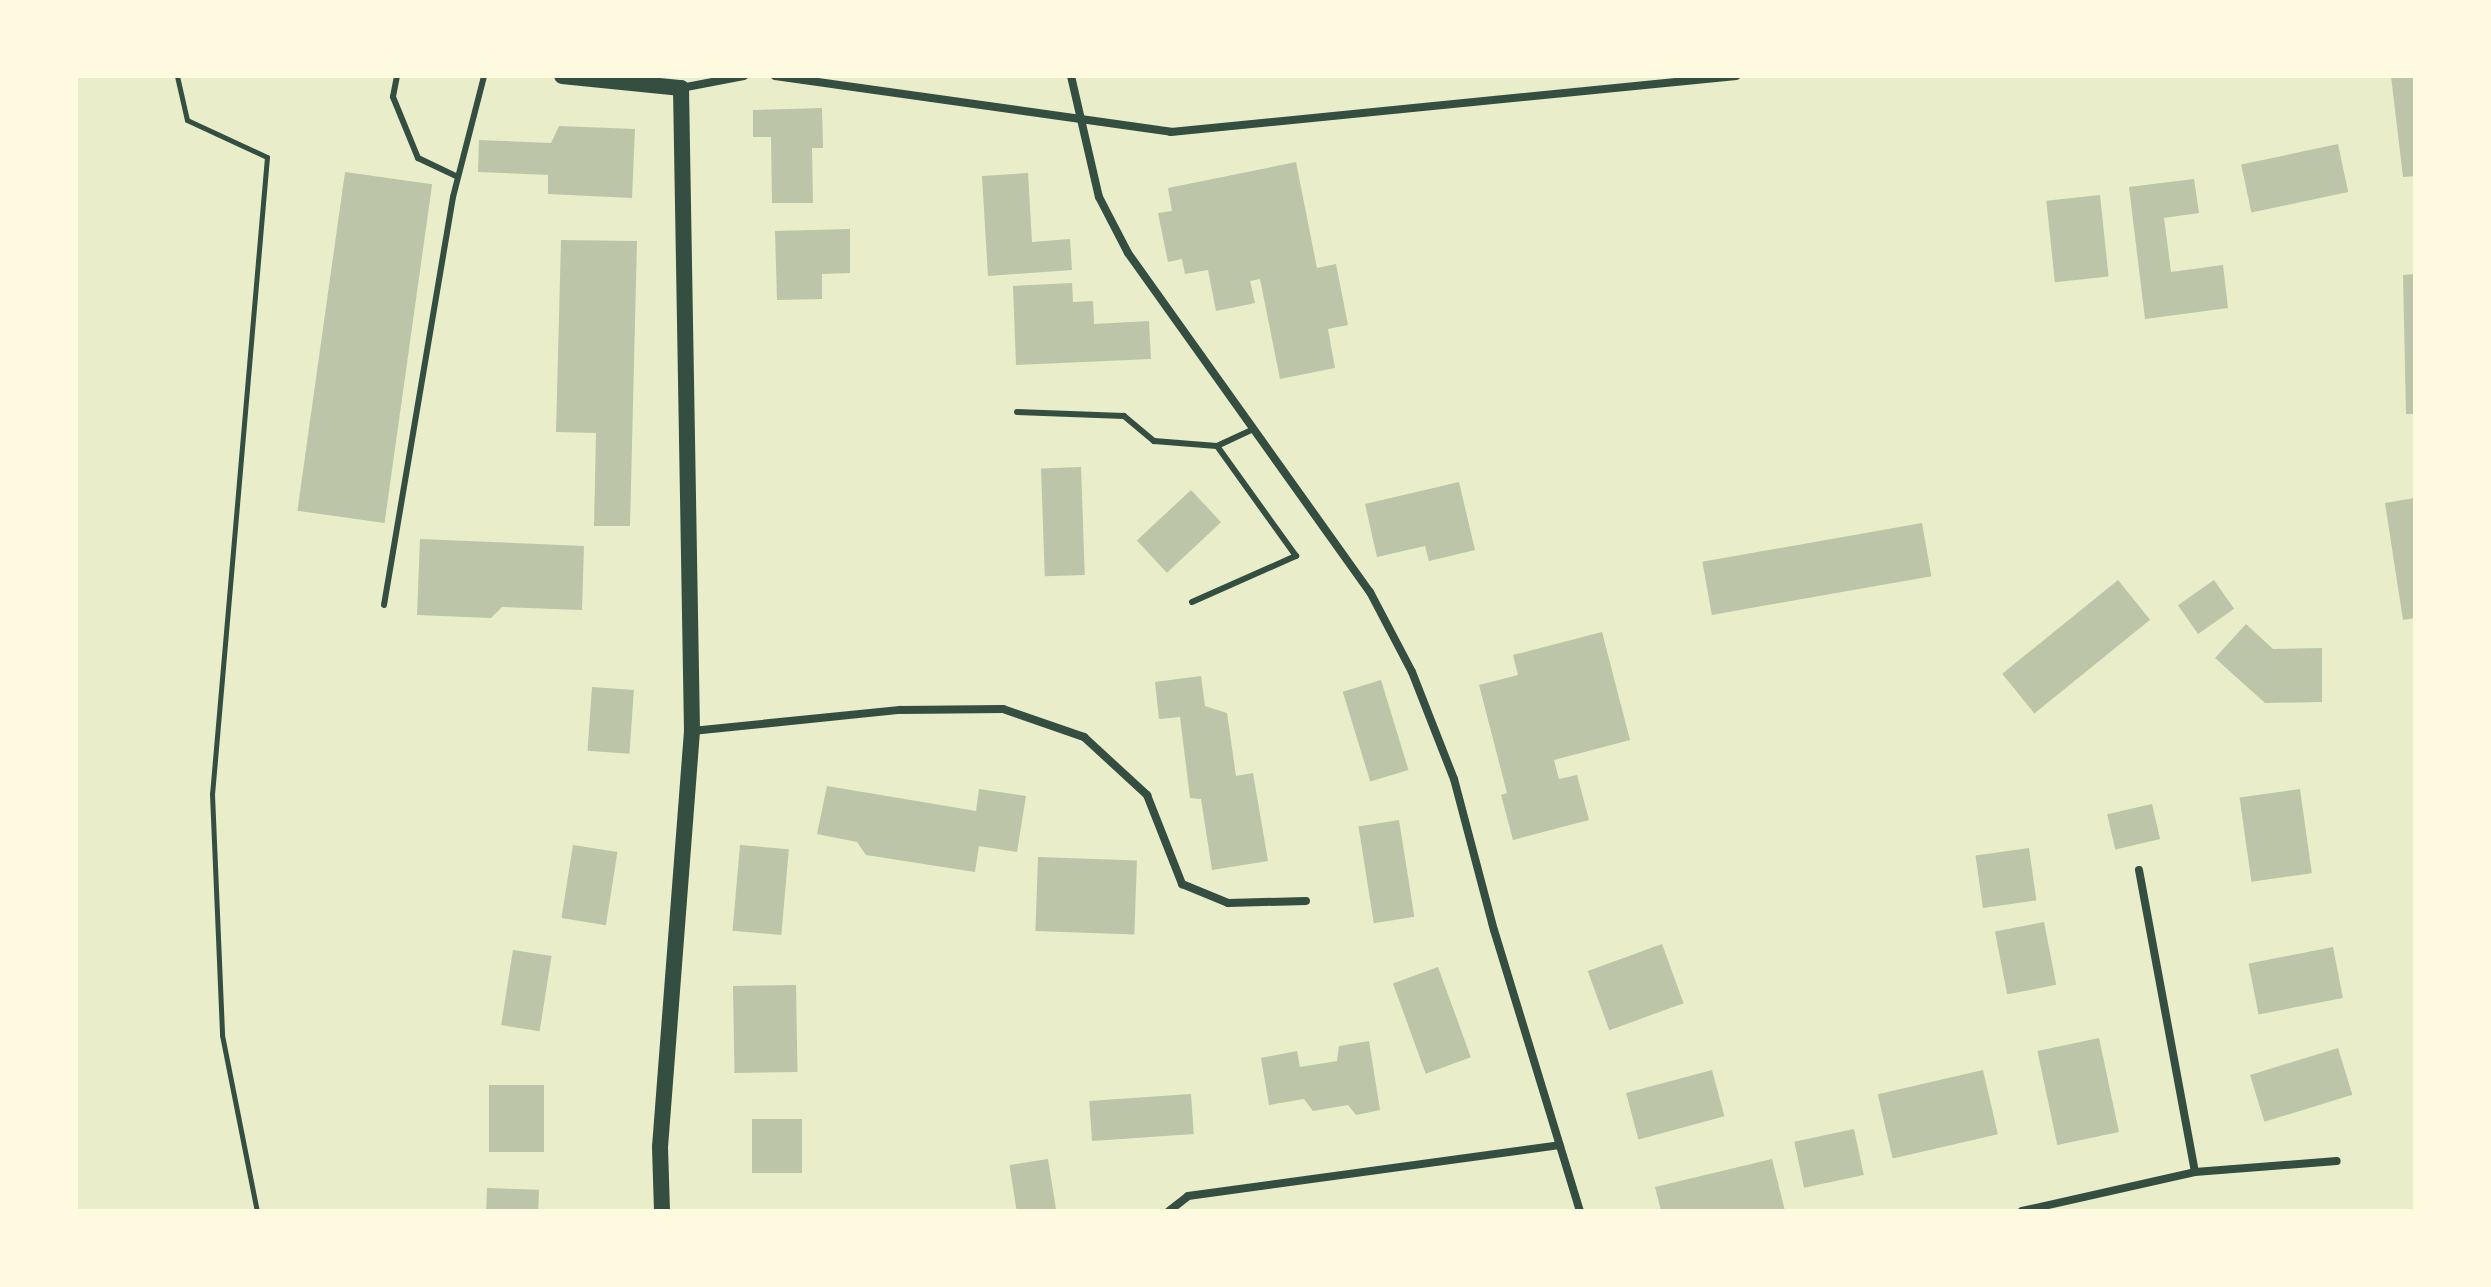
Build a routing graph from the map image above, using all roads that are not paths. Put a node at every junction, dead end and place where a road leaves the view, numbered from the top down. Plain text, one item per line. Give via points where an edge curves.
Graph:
1 (397, 76) edge
2 (484, 76) edge
3 (562, 76) edge
4 (744, 76) edge
5 (775, 76) edge
6 (1071, 76) edge
7 (1736, 76) edge
8 (681, 88) junction
9 (1079, 117) junction
10 (458, 177) junction
11 (1017, 412) dead end
12 (1253, 429) junction
13 (1217, 446) junction
14 (1192, 602) dead end
15 (384, 605) dead end
16 (692, 731) junction
17 (2139, 870) dead end
18 (1306, 901) dead end
19 (1560, 1145) junction
20 (2337, 1161) dead end
21 (2195, 1172) junction
22 (662, 1211) edge
23 (1169, 1211) edge
24 (1580, 1211) edge
25 (2022, 1211) edge

1 - 10 lane via 393,97 418,158
2 - 10 lane
3 - 8 main road
4 - 8 street
5 - 9 street
6 - 9 street
7 - 9 street via 1171,132
8 - 16 main road
9 - 12 street via 1099,197 1128,253
10 - 15 lane
11 - 13 lane via 1124,416 1154,441
12 - 13 lane
12 - 19 street via 1370,592 1412,672 1454,779
13 - 14 lane via 1296,556
16 - 18 street via 900,710 1003,709 1084,737 1147,795 1182,884 1228,903
16 - 22 main road via 660,1147
17 - 21 street
19 - 23 street via 1188,1196
19 - 24 street
20 - 21 street
21 - 25 street

